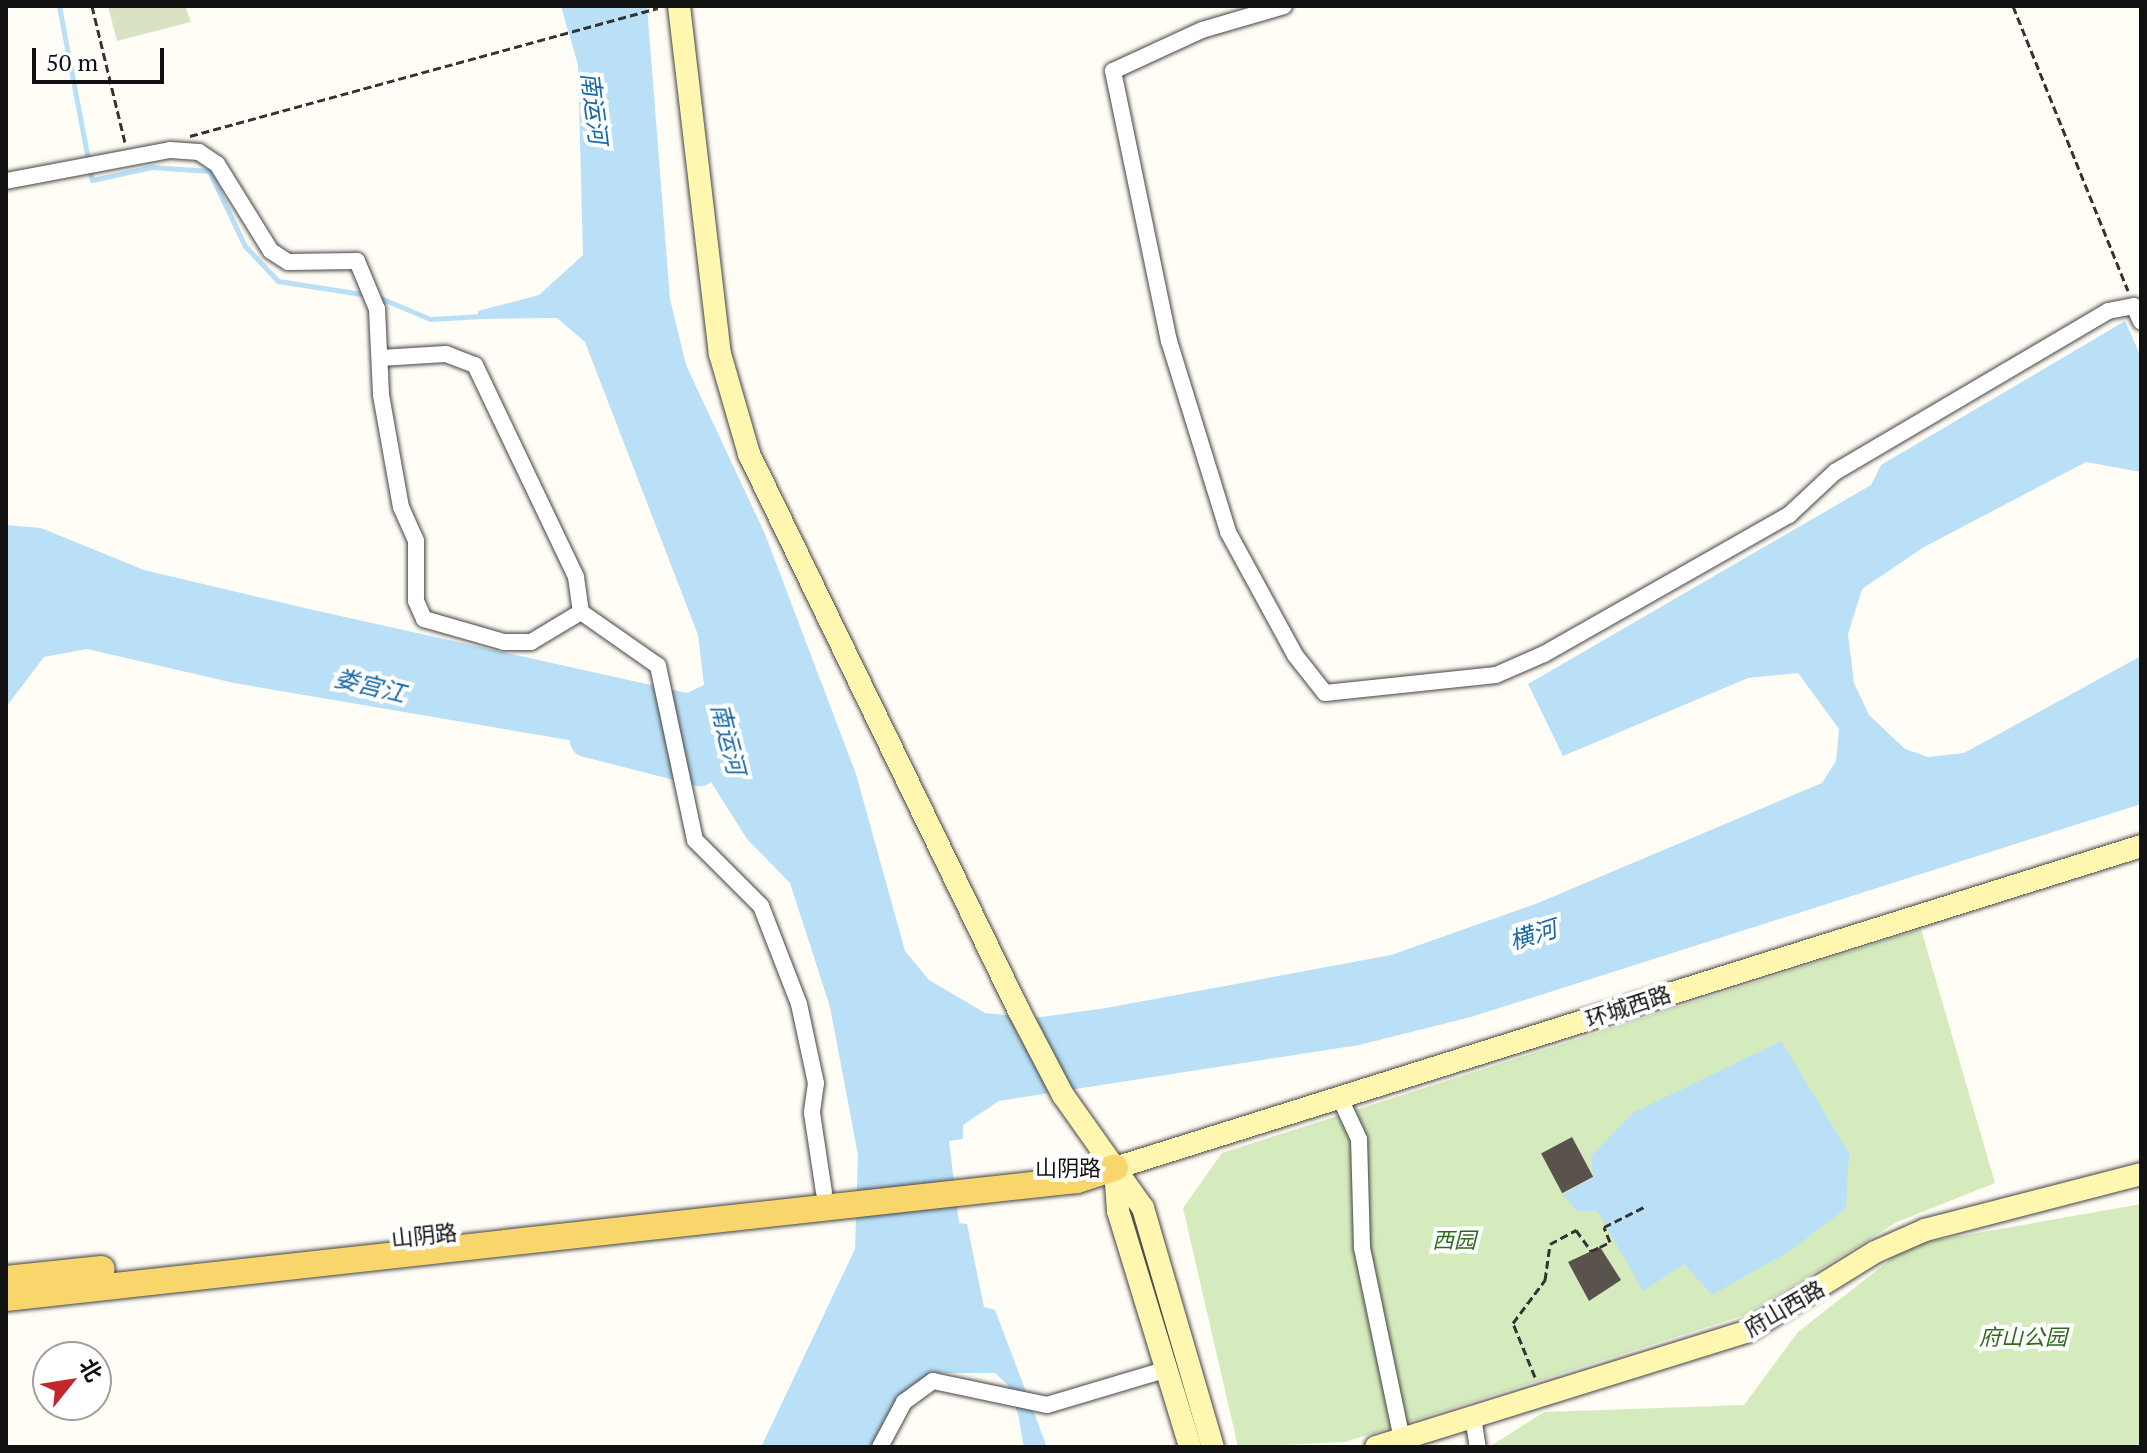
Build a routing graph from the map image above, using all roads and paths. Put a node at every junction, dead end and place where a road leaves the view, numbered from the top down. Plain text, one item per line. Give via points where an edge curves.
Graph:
1 (92, 6) edge
2 (679, 6) edge
3 (1284, 6) edge
4 (2013, 6) edge
5 (653, 10) dead end
6 (186, 151) junction
7 (126, 156) junction
8 (6, 181) edge
9 (2138, 314) edge
10 (380, 358) junction
11 (581, 612) junction
12 (2141, 846) edge
13 (1339, 1096) junction
14 (1115, 1168) junction
15 (2141, 1174) edge
16 (824, 1192) junction
17 (858, 1196) junction
18 (1644, 1207) dead end
19 (6, 1279) edge
20 (6, 1298) edge
21 (1168, 1369) junction
22 (1543, 1395) junction
23 (1473, 1417) junction
24 (1402, 1439) junction
25 (880, 1447) edge
26 (1190, 1447) edge
27 (1213, 1447) edge
28 (1376, 1447) edge
29 (1478, 1447) edge

1 - 7 path
2 - 14 main road via 720,354 749,454 1019,1011 1063,1095
3 - 9 street via 1202,30 1113,71 1169,341 1228,532 1295,655 1325,693 1496,675 1544,654 1789,515 1835,472 2081,327
4 - 9 path
5 - 6 path via 192,130
6 - 7 street
6 - 10 street via 217,164 271,251 288,262 357,261 372,285
7 - 8 street
10 - 11 street via 446,354 475,365 576,577
10 - 11 street via 381,395 401,507 416,541 416,601 424,619 504,642 531,642
11 - 16 street via 649,654 664,686 677,778 695,840 761,906 778,944 816,1083 812,1113
12 - 13 main road, 环城西路
13 - 14 main road, 环城西路
13 - 24 street via 1359,1139 1362,1248
14 - 17 main road, 山阴路 via 1069,1164
14 - 21 main road via 1118,1211
14 - 27 main road via 1143,1208
15 - 22 main road, 府山西路 via 1925,1230 1746,1332
16 - 17 main road, 山阴路
16 - 19 main road, 山阴路
17 - 20 main road, 山阴路
18 - 22 path via 1604,1227 1610,1242 1591,1251 1576,1230 1550,1244 1545,1280 1513,1323
21 - 25 street via 1047,1405 933,1381 904,1402
21 - 26 main road
22 - 23 main road, 府山西路
23 - 24 main road, 府山西路
23 - 29 street
24 - 28 main road, 府山西路

